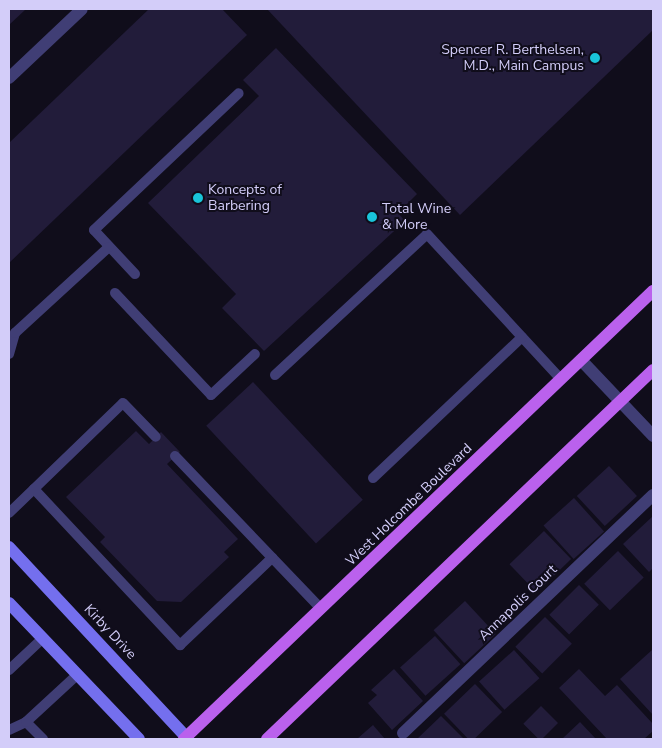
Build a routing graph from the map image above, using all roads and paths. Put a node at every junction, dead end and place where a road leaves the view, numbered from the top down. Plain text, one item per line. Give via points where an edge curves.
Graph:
1 (82, 9) edge
2 (9, 78) edge
3 (239, 93) dead end
4 (109, 247) junction
5 (135, 274) dead end
6 (653, 291) edge
7 (115, 293) dead end
8 (522, 337) junction
9 (9, 354) edge
10 (255, 354) dead end
11 (582, 360) junction
12 (653, 370) edge
13 (275, 376) dead end
14 (561, 379) junction
15 (620, 402) junction
16 (653, 436) edge
17 (156, 437) dead end
18 (175, 456) dead end
19 (373, 478) dead end
20 (34, 489) junction
21 (653, 495) edge
22 (9, 514) edge
23 (9, 546) edge
24 (272, 558) junction
25 (9, 603) edge
26 (321, 609) junction
27 (42, 638) junction
28 (9, 670) edge
29 (77, 675) junction
30 (26, 722) junction
31 (9, 730) edge
32 (403, 733) dead end
33 (42, 739) edge
34 (139, 739) edge
35 (186, 739) edge
36 (267, 739) edge

1 - 2 street
3 - 4 lane via 94,230
4 - 5 lane
4 - 9 lane via 15,333
6 - 11 main road, West Holcombe Boulevard
7 - 10 lane via 211,395
8 - 13 lane via 427,234
8 - 14 lane
8 - 19 lane
11 - 14 main road, West Holcombe Boulevard
11 - 15 street
12 - 15 main road
14 - 26 main road, West Holcombe Boulevard
15 - 16 street
15 - 36 main road
17 - 20 lane via 123,403
18 - 24 lane
20 - 22 lane
20 - 24 lane via 180,645
21 - 32 street, Annapolis Court
23 - 35 main road, Kirby Drive
24 - 26 lane
25 - 27 main road
26 - 35 main road, West Holcombe Boulevard
27 - 28 lane
27 - 29 main road
29 - 30 lane
29 - 34 main road
30 - 31 lane
30 - 33 lane

